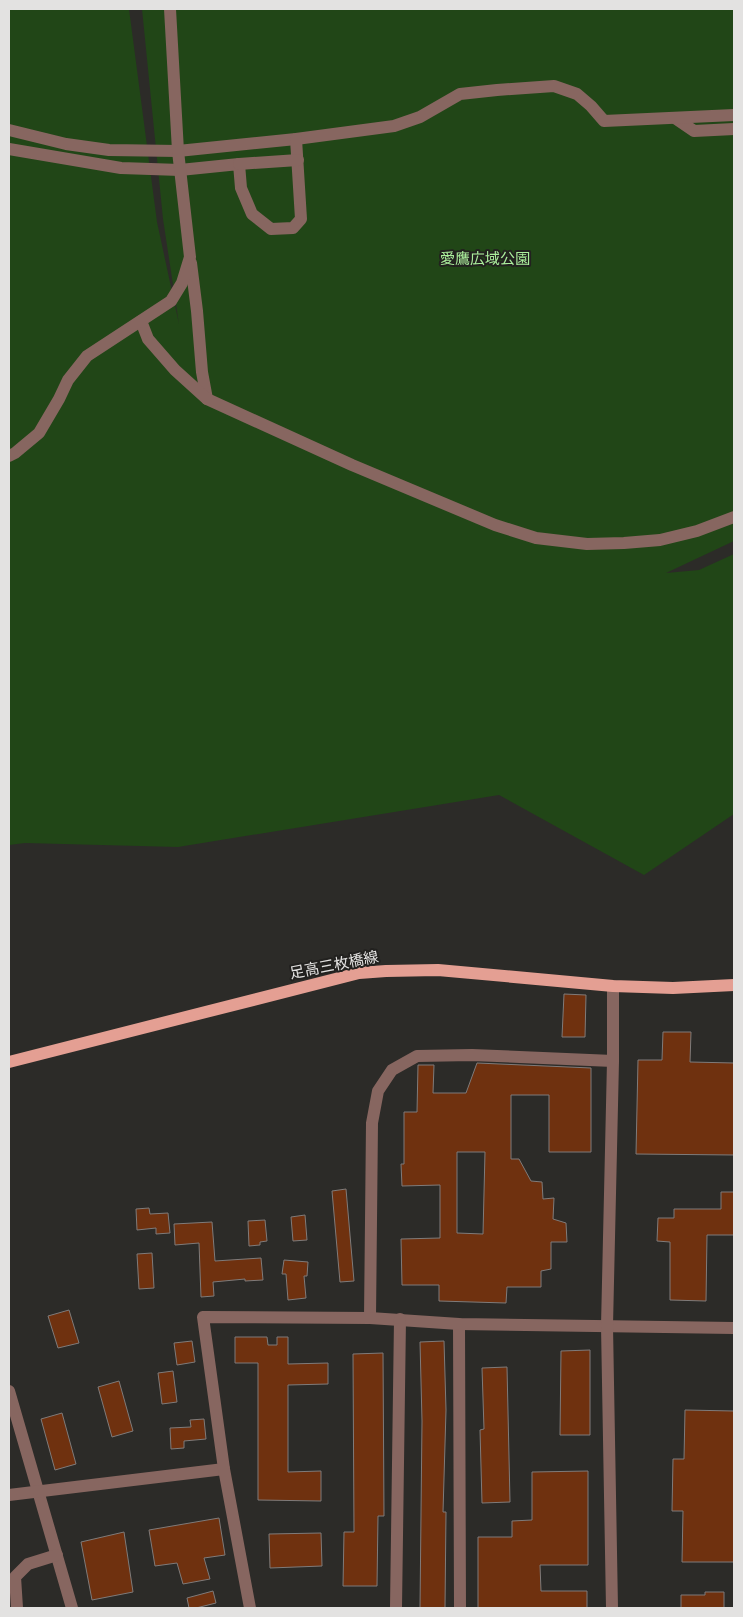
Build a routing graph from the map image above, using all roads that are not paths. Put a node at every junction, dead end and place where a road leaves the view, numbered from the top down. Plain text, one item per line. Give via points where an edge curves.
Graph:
1 (170, 9) edge
2 (734, 115) edge
3 (675, 118) junction
4 (734, 129) edge
5 (9, 130) edge
6 (296, 138) junction
7 (9, 149) edge
8 (178, 151) junction
9 (298, 160) junction
10 (239, 164) junction
11 (180, 170) junction
12 (190, 257) junction
13 (141, 321) junction
14 (208, 399) junction
15 (9, 456) edge
16 (734, 517) edge
17 (734, 985) edge
18 (613, 986) junction
19 (613, 1061) junction
20 (9, 1062) edge
21 (370, 1318) junction
22 (400, 1319) junction
23 (459, 1324) junction
24 (607, 1326) junction
25 (734, 1328) edge
26 (9, 1391) edge
27 (224, 1469) junction
28 (38, 1490) junction
29 (9, 1495) edge
30 (57, 1555) junction
31 (17, 1608) edge
32 (72, 1608) edge
33 (250, 1608) edge
34 (396, 1608) edge
35 (460, 1608) edge
36 (612, 1608) edge

1 - 8 street
2 - 3 street
3 - 4 street via 694,131
3 - 6 street via 604,121 577,94 554,86 460,94 420,117 394,126
5 - 8 street via 66,144 109,150
6 - 8 street
6 - 9 street
7 - 11 street via 121,168
8 - 11 street
9 - 10 street
9 - 10 street via 301,219 293,228 271,229 252,214 241,188
10 - 11 street
11 - 12 street
12 - 13 street via 182,284 171,301
12 - 14 street via 202,372
13 - 14 street via 148,339 175,370
13 - 15 street via 87,356 68,380 40,433
14 - 16 street via 352,465 495,525 536,538 587,544 660,540
17 - 18 main road, 足高三枚橋線
18 - 19 street
18 - 20 main road, 足高三枚橋線 via 438,970 360,973
19 - 21 street via 417,1056 392,1070 378,1091 372,1123
19 - 24 street
21 - 22 street
21 - 27 street via 203,1317
22 - 23 street
22 - 34 street
23 - 24 street
23 - 35 street
24 - 25 street
24 - 36 street
26 - 28 street
27 - 28 street
27 - 33 street
28 - 29 street
28 - 30 street
30 - 31 street via 28,1564 15,1577
30 - 32 street

